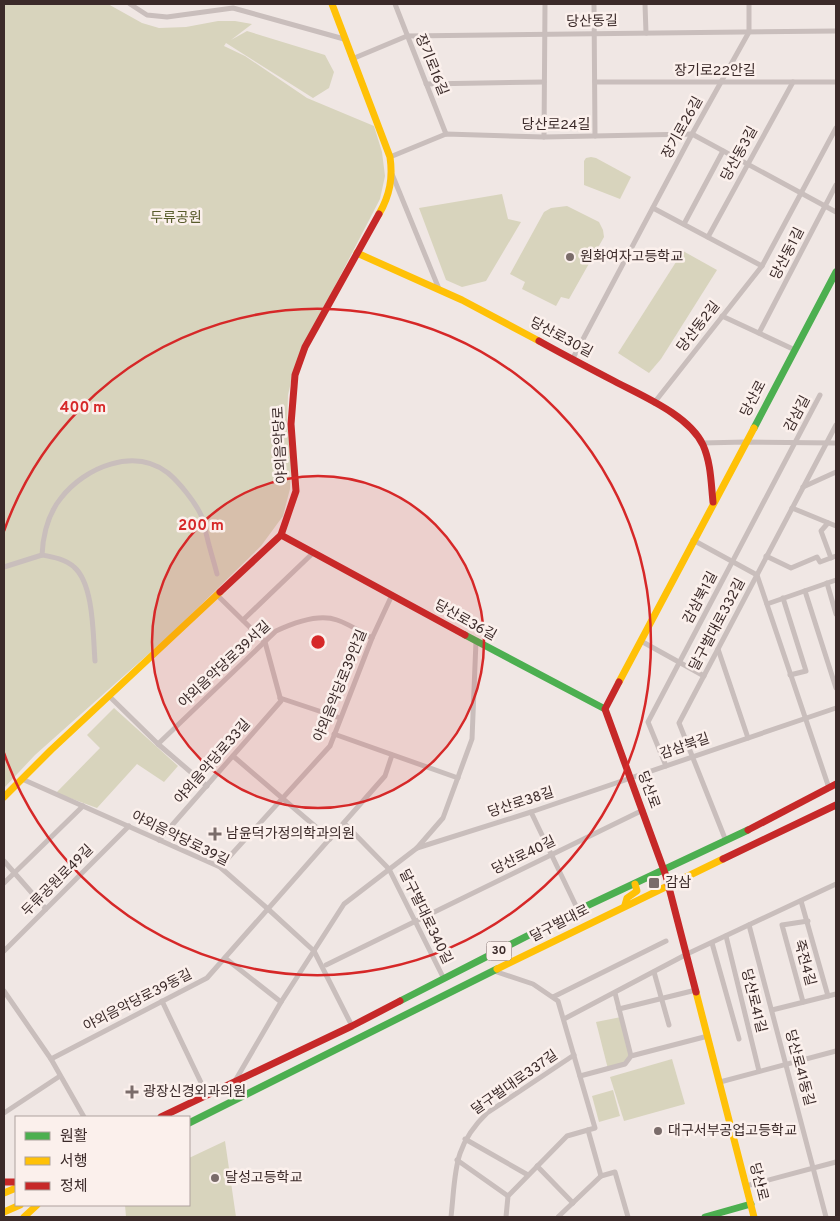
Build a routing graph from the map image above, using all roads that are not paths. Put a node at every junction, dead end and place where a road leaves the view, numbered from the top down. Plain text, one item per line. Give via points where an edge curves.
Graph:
1 (130, 4) edge
2 (332, 4) edge
3 (396, 4) edge
4 (545, 4) edge
5 (594, 4) edge
6 (645, 4) edge
7 (749, 4) edge
8 (836, 31) edge
9 (749, 32) junction
10 (594, 33) junction
11 (646, 33) junction
12 (544, 34) junction
13 (407, 36) junction
14 (344, 39) junction
15 (352, 59) junction
16 (544, 82) junction
17 (595, 82) junction
18 (721, 82) junction
19 (793, 82) junction
20 (836, 82) edge
21 (426, 84) junction
22 (836, 128) edge
23 (446, 134) junction
24 (692, 134) junction
25 (595, 136) junction
26 (544, 137) junction
27 (723, 151) junction
28 (390, 157) junction
29 (748, 164) junction
30 (392, 174) junction
31 (836, 185) edge
32 (801, 193) junction
33 (825, 206) junction
34 (653, 208) junction
35 (836, 212) edge
36 (684, 224) junction
37 (708, 237) junction
38 (358, 253) junction
39 (762, 266) junction
40 (836, 272) edge
41 (439, 289) junction
42 (722, 316) junction
43 (759, 333) junction
44 (794, 350) junction
45 (573, 358) junction
46 (820, 396) dead end
47 (654, 403) junction
48 (836, 425) edge
49 (746, 442) junction
50 (795, 442) junction
51 (702, 443) junction
52 (826, 443) junction
53 (836, 443) edge
54 (836, 472) edge
55 (803, 487) junction
56 (714, 502) junction
57 (792, 508) junction
58 (828, 523) junction
59 (836, 526) edge
60 (281, 535) junction
61 (694, 540) junction
62 (314, 552) junction
63 (42, 555) junction
64 (766, 556) junction
65 (834, 557) edge
66 (733, 561) junction
67 (4, 567) edge
68 (218, 574) dead end
69 (757, 575) junction
70 (836, 580) edge
71 (827, 583) junction
72 (805, 591) junction
73 (217, 595) junction
74 (392, 595) junction
75 (783, 598) junction
76 (766, 604) junction
77 (836, 614) edge
78 (242, 620) junction
79 (372, 638) junction
80 (476, 641) junction
81 (640, 641) junction
82 (265, 642) junction
83 (718, 648) junction
84 (95, 661) dead end
85 (679, 663) junction
86 (790, 675) junction
87 (704, 676) junction
88 (836, 688) edge
89 (110, 696) junction
90 (280, 698) junction
91 (836, 708) edge
92 (605, 709) junction
93 (340, 718) junction
94 (805, 718) junction
95 (334, 734) junction
96 (748, 738) junction
97 (158, 744) junction
98 (392, 755) junction
99 (233, 756) junction
100 (692, 757) junction
101 (666, 766) junction
102 (22, 778) junction
103 (458, 778) junction
104 (630, 778) junction
105 (836, 784) edge
106 (207, 786) junction
107 (829, 788) junction
108 (4, 797) edge
109 (283, 798) junction
110 (836, 805) edge
111 (83, 806) junction
112 (642, 810) junction
113 (531, 812) junction
114 (344, 823) junction
115 (129, 826) junction
116 (330, 839) junction
117 (159, 840) junction
118 (726, 841) junction
119 (417, 848) junction
120 (551, 855) junction
121 (4, 862) edge
122 (220, 867) junction
123 (389, 870) junction
124 (664, 870) junction
125 (14, 873) junction
126 (4, 883) edge
127 (635, 884) junction
128 (836, 884) edge
129 (668, 885) junction
130 (801, 901) junction
131 (625, 905) junction
132 (46, 909) junction
133 (268, 909) junction
134 (578, 910) junction
135 (415, 922) junction
136 (808, 922) junction
137 (749, 925) junction
138 (726, 936) junction
139 (666, 941) dead end
140 (712, 943) junction
141 (4, 951) edge
142 (314, 951) junction
143 (687, 954) junction
144 (225, 958) junction
145 (326, 965) dead end
146 (494, 971) junction
147 (654, 972) junction
148 (444, 979) junction
149 (696, 990) junction
150 (4, 991) edge
151 (615, 993) junction
152 (836, 994) edge
153 (828, 996) junction
154 (553, 997) junction
155 (662, 998) junction
156 (162, 1002) junction
157 (281, 1002) junction
158 (802, 1002) junction
159 (619, 1010) junction
160 (772, 1010) junction
161 (564, 1019) junction
162 (670, 1025) dead end
163 (352, 1026) junction
164 (708, 1036) junction
165 (739, 1039) dead end
166 (836, 1051) edge
167 (574, 1055) junction
168 (631, 1056) junction
169 (51, 1059) junction
170 (786, 1064) junction
171 (759, 1071) junction
172 (60, 1076) junction
173 (580, 1076) junction
174 (234, 1081) junction
175 (720, 1082) junction
176 (207, 1095) junction
177 (4, 1114) edge
178 (83, 1116) edge
179 (163, 1116) edge
180 (190, 1123) edge
181 (588, 1130) junction
182 (465, 1140) junction
183 (457, 1160) junction
184 (836, 1162) edge
185 (537, 1166) junction
186 (813, 1168) junction
187 (528, 1175) junction
188 (600, 1176) junction
189 (746, 1186) junction
190 (508, 1196) junction
191 (573, 1203) junction
192 (751, 1204) junction
193 (18, 1206) edge
194 (36, 1206) edge
195 (4, 1212) edge
196 (717, 1216) edge
197 (24, 1217) edge
198 (451, 1217) edge
199 (506, 1217) edge
200 (558, 1217) edge
201 (628, 1217) edge
202 (705, 1217) edge
203 (754, 1217) edge
204 (826, 1217) edge

1 - 14 street via 147,15 167,17 233,8
2 - 14 main road, 야외음악당로
3 - 13 street, 장기로16길
4 - 12 street
5 - 10 street
6 - 11 street
7 - 9 street, 장기로26길
8 - 9 street, 당산동길
9 - 11 street, 당산동길
9 - 18 street, 장기로26길
10 - 11 street, 당산동길
10 - 12 street, 당산동길
10 - 17 street
12 - 13 street, 당산동길
12 - 16 street
13 - 15 street, 당산동길
13 - 21 street, 장기로16길
14 - 15 main road, 야외음악당로
15 - 28 main road, 야외음악당로
16 - 21 street
16 - 26 street
17 - 18 street, 장기로22안길
17 - 25 street
18 - 19 street, 장기로22안길
18 - 24 street, 장기로26길
19 - 20 street, 장기로22안길
19 - 29 street, 당산동3길
21 - 23 street, 장기로16길
22 - 32 street, 당산동2길
23 - 26 street, 당산로24길
23 - 28 street, 당산로24길
24 - 25 street, 당산로24길
24 - 27 street, 당산로24길
24 - 34 street, 장기로26길
25 - 26 street, 당산로24길
27 - 29 street, 당산로24길
27 - 36 street
28 - 30 main road, 야외음악당로
29 - 32 street, 당산로24길
29 - 37 street, 당산동3길
30 - 38 main road, 야외음악당로 via 386,202
30 - 41 street
31 - 33 street, 당산동1길
32 - 33 street, 당산로24길
32 - 39 street, 당산동2길
33 - 35 street, 당산로24길
33 - 43 street, 당산동1길
34 - 36 street
34 - 45 street, 장기로26길
36 - 37 street
37 - 39 street
38 - 41 main road, 당산로30길
38 - 60 main road, 야외음악당로 via 305,348 295,375 291,424 296,491
39 - 42 street, 당산동2길
40 - 44 main road, 당산로
41 - 45 main road, 당산로30길
42 - 43 street
42 - 47 street, 당산동2길
43 - 44 street
44 - 49 main road, 당산로
45 - 47 main road, 당산로30길
46 - 50 street, 감삼길
47 - 51 main road, 당산로30길 via 681,420
48 - 52 street, 달구벌대로332길
49 - 50 street, 감삼길
49 - 51 street
49 - 56 main road, 당산로
50 - 52 street, 감삼길
50 - 66 street, 감삼북1길
51 - 56 main road via 708,458
52 - 53 street, 감삼길
52 - 55 street, 달구벌대로332길
54 - 55 street
55 - 57 street, 달구벌대로332길
56 - 61 main road, 당산로
57 - 58 street
57 - 64 street, 달구벌대로332길
58 - 59 street
58 - 65 street via 821,531
60 - 62 main road, 당산로36길
60 - 73 main road, 야외음악당로
61 - 66 street
61 - 81 main road, 당산로
62 - 74 main road, 당산로36길
62 - 78 street
63 - 67 street
63 - 68 street via 49,519 61,498 82,478 100,468 137,460 152,463 182,488 201,515
63 - 84 street via 66,561 81,574 91,610
64 - 65 street via 791,568 817,557 820,562
64 - 69 street, 달구벌대로332길
66 - 69 street
66 - 85 street, 감삼북1길
69 - 76 street
69 - 83 street, 달구벌대로332길
70 - 71 street
71 - 72 street
71 - 77 street
72 - 75 street
72 - 88 street
73 - 78 street
73 - 89 main road, 야외음악당로
74 - 79 street, 야외음악당로39안길
74 - 80 main road, 당산로36길
75 - 76 street
75 - 86 street via 806,671
76 - 86 street
78 - 82 street
79 - 82 street, 야외음악당로39서길 via 336,619 319,618 295,622 276,631
79 - 93 street, 야외음악당로39안길
80 - 92 main road, 당산로36길
80 - 103 street via 472,740
81 - 85 street
81 - 92 main road, 당산로
82 - 90 street
82 - 97 street, 야외음악당로39서길
83 - 87 street, 달구벌대로332길
83 - 96 street
85 - 87 street
85 - 101 street, 감삼북1길 via 648,722
86 - 94 street
87 - 100 street, 달구벌대로332길 via 679,723
89 - 97 street
89 - 102 main road, 야외음악당로
90 - 93 street
90 - 99 street, 야외음악당로33길 via 281,701
91 - 94 street, 감삼북길
92 - 104 main road, 당산로
93 - 95 street, 야외음악당로39안길
94 - 96 street, 감삼북길
94 - 107 street
95 - 98 street
95 - 109 street, 야외음악당로39안길 via 330,746
96 - 100 street, 감삼북길
97 - 106 street
98 - 103 street
98 - 114 street via 385,776
99 - 106 street, 야외음악당로33길
99 - 109 street
100 - 101 street, 감삼북길
100 - 118 street, 달구벌대로332길
101 - 104 street, 감삼북길
102 - 108 main road, 야외음악당로
102 - 111 street, 야외음악당로39길
103 - 119 street via 443,818
104 - 112 main road, 당산로
104 - 113 street, 당산로38길
105 - 107 main road, 달구벌대로 / 30
106 - 117 street, 야외음악당로33길
107 - 118 main road, 달구벌대로 / 30
109 - 116 street
109 - 122 street, 야외음악당로39안길
110 - 129 main road, 달구벌대로 / 30
111 - 115 street, 야외음악당로39길
111 - 125 street
112 - 120 street, 당산로40길
112 - 124 main road, 당산로
113 - 119 street, 당산로38길
113 - 120 street
114 - 116 street
114 - 123 street, 달구벌대로340길
115 - 117 street, 야외음악당로39길
115 - 132 street, 두류공원로49길
116 - 133 street
117 - 122 street, 야외음악당로39길
118 - 124 main road, 달구벌대로 / 30
119 - 123 street
120 - 134 street
120 - 135 street, 당산로40길
121 - 125 street
122 - 133 street, 야외음악당로39길
123 - 135 street, 달구벌대로340길
123 - 142 street via 344,904
124 - 127 main road, 달구벌대로 / 30
124 - 129 main road, 당산로
125 - 126 street
125 - 132 street
127 - 131 main road via 637,891 627,898
127 - 134 main road, 달구벌대로 / 30
128 - 130 street
129 - 131 main road, 달구벌대로 / 30
129 - 143 main road, 당산로
130 - 136 street
130 - 137 street
131 - 146 main road, 달구벌대로 / 30
132 - 141 street, 두류공원로49길
133 - 142 street, 야외음악당로39길
133 - 144 street, 야외음악당로39동길
134 - 148 main road, 달구벌대로 / 30
135 - 145 street
135 - 148 street, 달구벌대로340길
136 - 153 street
136 - 158 street, 죽전4길 via 782,926
137 - 138 street
137 - 160 street, 당산로41동길
138 - 140 street
138 - 171 street, 당산로41길
139 - 154 street
140 - 143 street
140 - 165 street, 당산로41길
142 - 157 street
142 - 163 street, 야외음악당로39길
143 - 147 street
143 - 149 main road, 당산로
144 - 156 street, 야외음악당로39동길 via 207,978
144 - 157 street
146 - 154 street via 533,984
146 - 180 main road, 달구벌대로 / 30
147 - 151 street
147 - 155 street
148 - 163 main road, 달구벌대로 / 30
149 - 155 street
149 - 164 main road, 당산로
150 - 169 street
151 - 159 street
151 - 161 street
152 - 153 street, 죽전4길
153 - 158 street, 죽전4길
154 - 161 street, 달구벌대로337길 via 558,1001
155 - 159 street
155 - 162 street
156 - 169 street, 야외음악당로39동길
156 - 176 street
157 - 174 street
158 - 160 street, 죽전4길
159 - 168 street
160 - 170 street, 당산로41동길
161 - 167 street, 달구벌대로337길
163 - 174 main road, 달구벌대로 / 30
164 - 168 street
164 - 175 main road, 당산로
166 - 170 street
167 - 173 street, 달구벌대로337길
167 - 182 street, 달구벌대로337길 via 487,1113
168 - 173 street via 625,1064
169 - 172 street
170 - 171 street
170 - 186 street, 당산로41동길
171 - 175 street
172 - 177 street
172 - 178 street
173 - 181 street, 달구벌대로337길 via 595,1128
174 - 176 main road, 달구벌대로 / 30
175 - 189 main road, 당산로
176 - 179 main road, 달구벌대로 / 30
181 - 185 street via 567,1136
181 - 188 street
182 - 183 street, 달구벌대로337길
182 - 187 street
183 - 190 street
183 - 198 street, 달구벌대로337길
184 - 186 street
185 - 187 street
185 - 191 street
186 - 189 street
186 - 204 street, 당산로41동길
187 - 190 street
188 - 191 street
188 - 201 street via 615,1172
189 - 192 main road, 당산로
190 - 199 street
191 - 200 street
192 - 196 main road
192 - 203 main road, 당산로
193 - 195 main road
194 - 197 main road
196 - 202 main road

